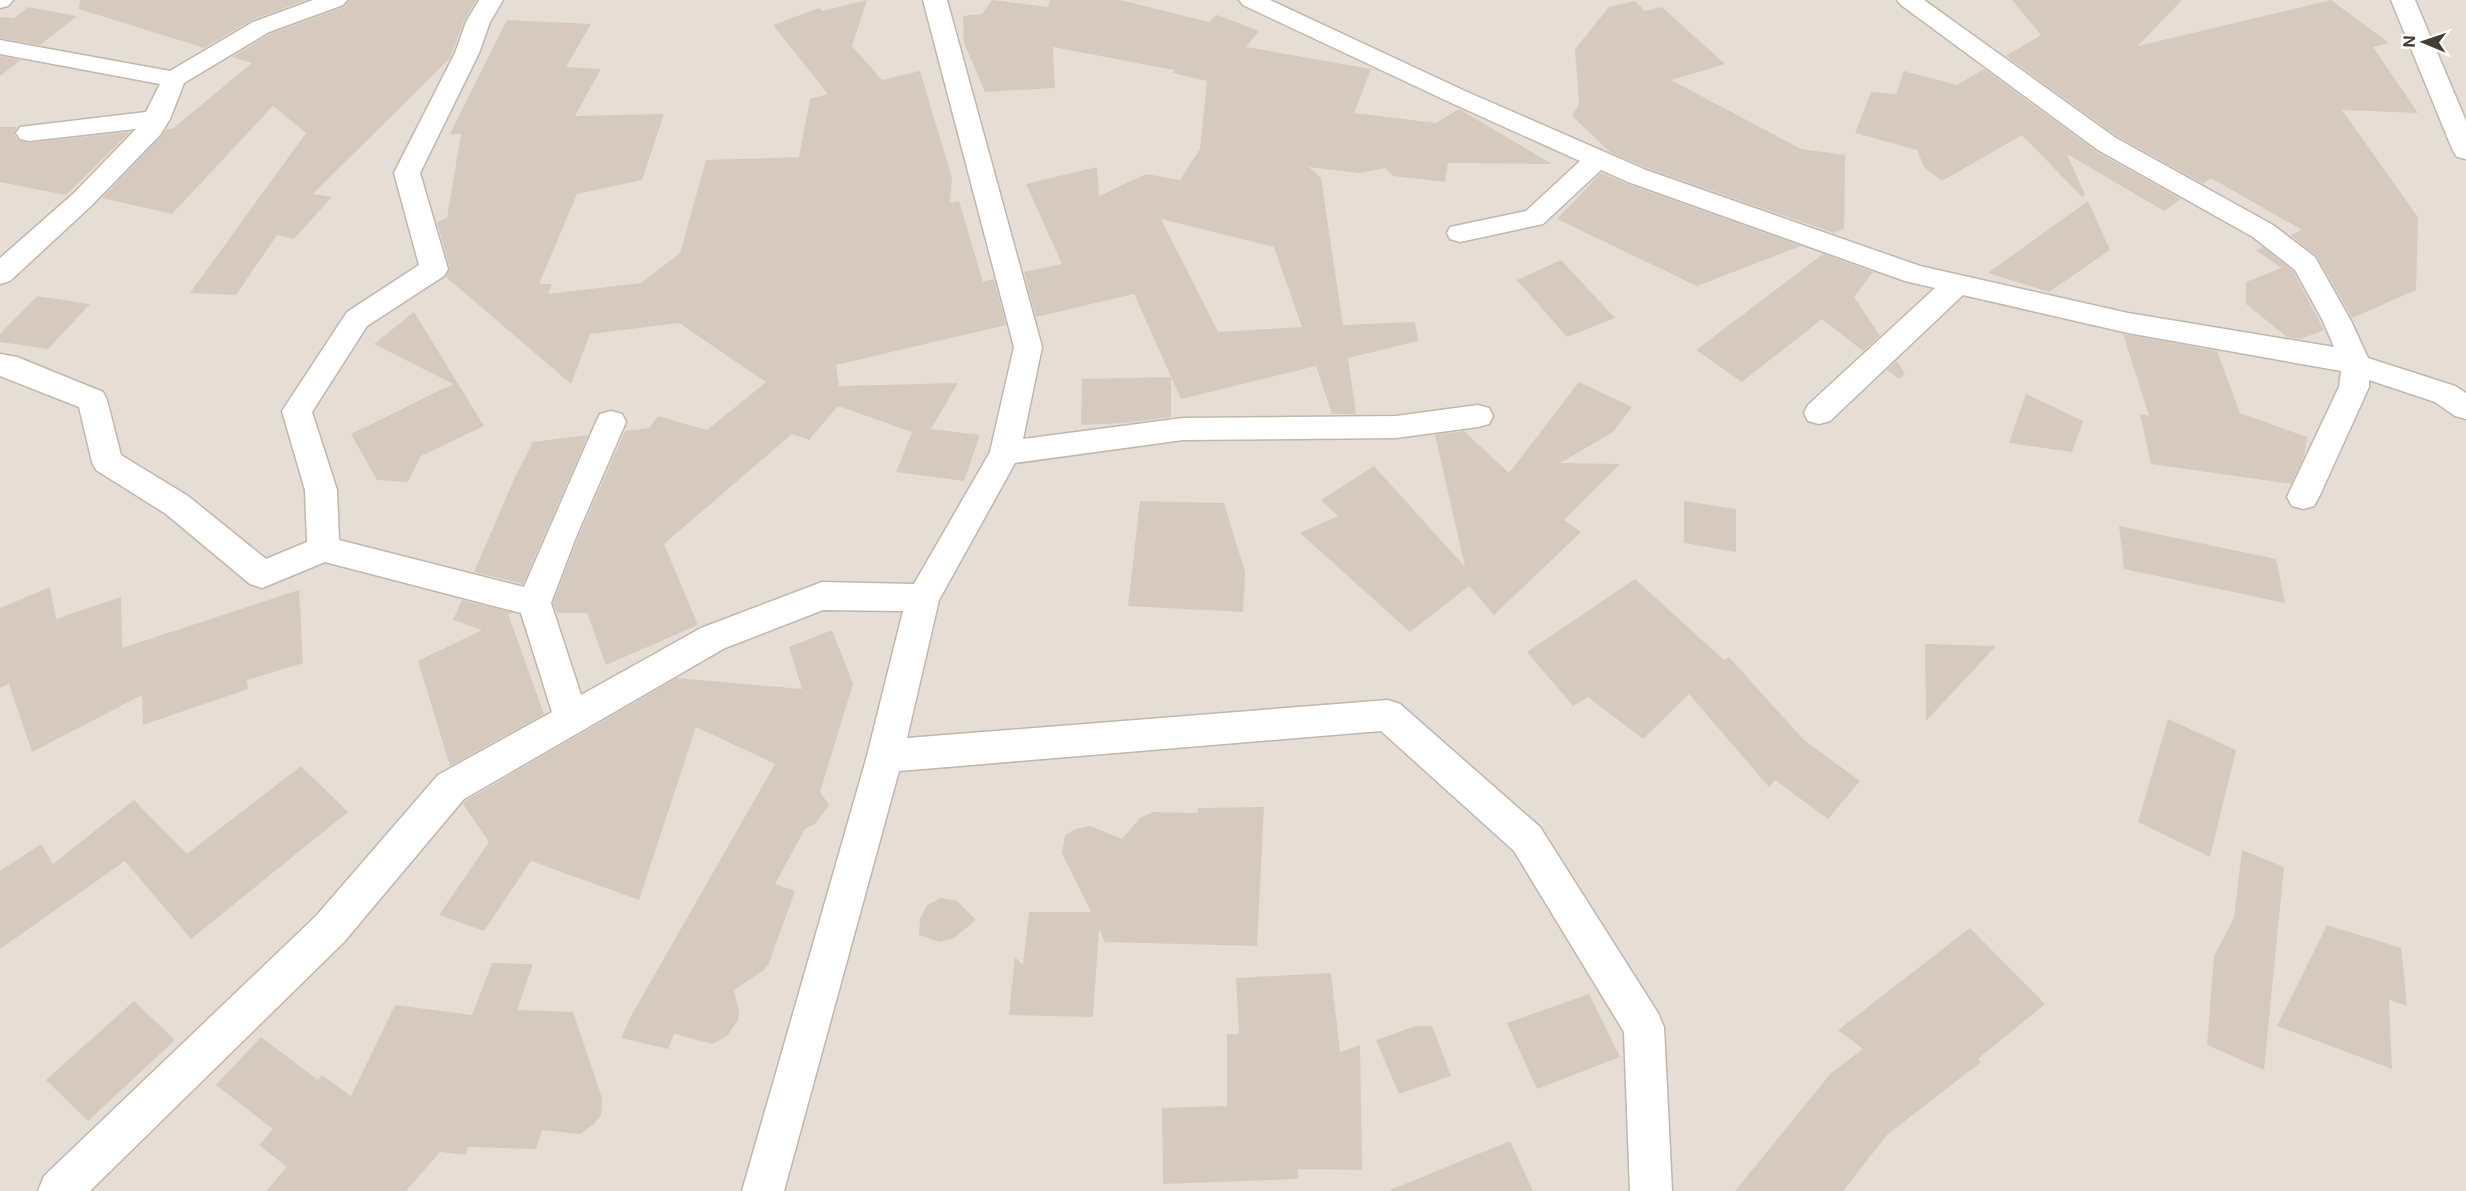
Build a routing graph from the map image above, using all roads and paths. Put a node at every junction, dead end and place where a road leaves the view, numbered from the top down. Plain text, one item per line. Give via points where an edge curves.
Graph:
1 (335, 0) edge
2 (491, 0) edge
3 (935, 0) edge
4 (1251, 0) edge
5 (1909, 0) edge
6 (2403, 0) edge
7 (0, 47) edge
8 (174, 80) junction
9 (157, 119) junction
10 (29, 133) dead end
11 (2466, 151) edge
12 (1597, 159) junction
13 (1460, 233) dead end
14 (0, 274) edge
15 (1957, 284) junction
16 (2356, 364) junction
17 (0, 365) edge
18 (2459, 392) edge
19 (1819, 413) dead end
20 (1478, 416) dead end
21 (611, 422) dead end
22 (1005, 453) junction
23 (2303, 496) dead end
24 (323, 549) junction
25 (923, 598) junction
26 (534, 603) junction
27 (572, 718) junction
28 (885, 756) junction
29 (59, 1191) edge
30 (763, 1191) edge
31 (1651, 1191) edge

1 - 8 street via 261,27
2 - 24 street via 407,173 434,269 357,319 297,411 321,490
3 - 22 street via 1028,347
4 - 12 street
5 - 16 street via 2107,144 2263,231 2305,264
6 - 11 street
7 - 8 street
8 - 9 street
9 - 10 street
9 - 14 street via 82,200
12 - 13 street via 1534,218
12 - 15 street via 1915,274
15 - 16 street via 2128,323
15 - 19 street
16 - 18 street
16 - 23 street via 2354,387
17 - 24 street via 92,400 107,462 177,505 262,575
20 - 22 street via 1396,427 1183,429
21 - 26 street
22 - 25 street
24 - 26 street
25 - 27 street via 822,596 713,638
25 - 28 street
26 - 27 street
27 - 29 street via 451,787 330,929
28 - 30 street
28 - 31 street via 1388,715 1527,839 1644,1027

